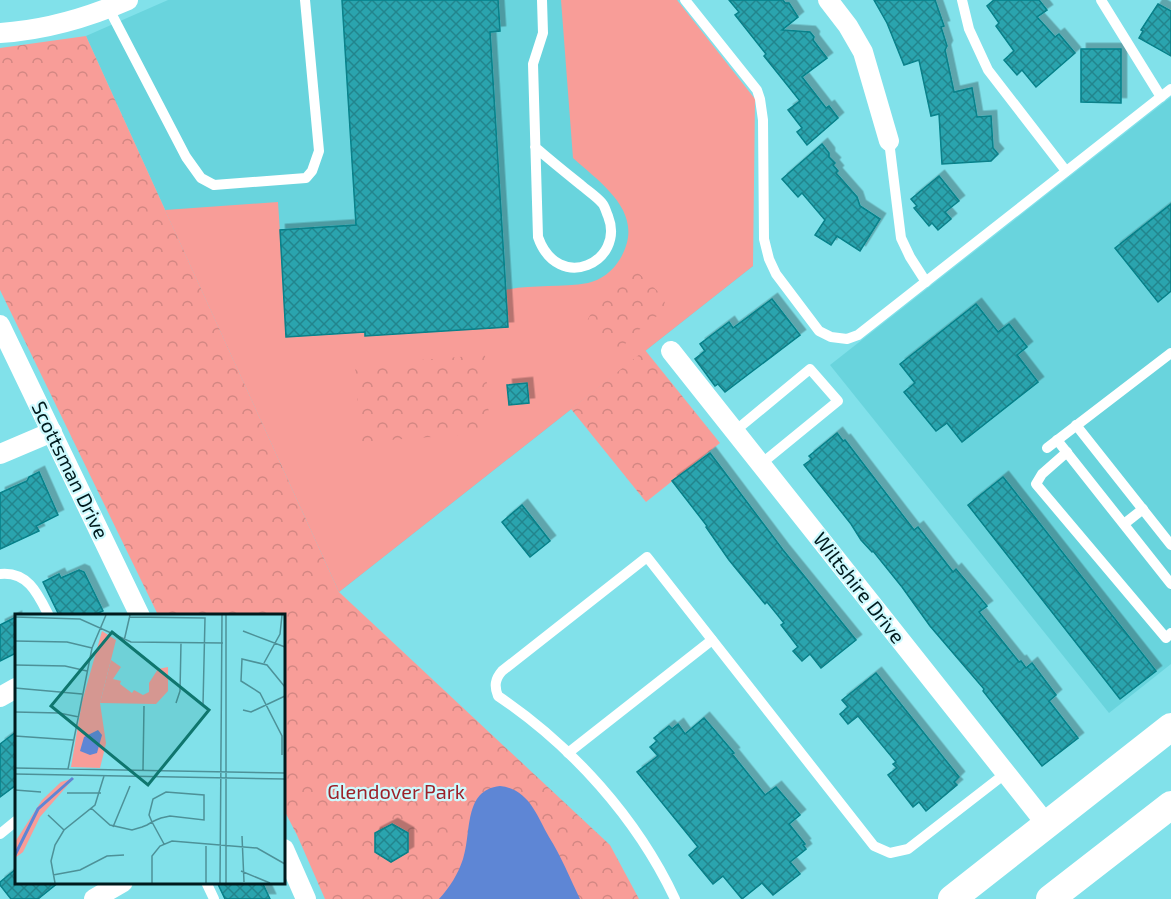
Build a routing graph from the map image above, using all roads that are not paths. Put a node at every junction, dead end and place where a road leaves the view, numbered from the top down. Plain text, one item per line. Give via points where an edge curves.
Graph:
1 (128, 0) edge
2 (305, 0) edge
3 (542, 0) edge
4 (685, 0) edge
5 (828, 0) edge
6 (962, 0) edge
7 (1101, 0) edge
8 (109, 9) junction
9 (0, 33) edge
10 (1171, 89) edge
11 (1161, 97) junction
12 (889, 141) joint
13 (535, 147) junction
14 (1066, 171) junction
15 (926, 282) junction
16 (0, 325) edge
17 (671, 351) dead end
18 (1171, 353) edge
19 (1076, 425) junction
20 (735, 431) junction
21 (52, 432) junction
22 (1057, 440) junction
23 (1047, 448) dead end
24 (1067, 452) junction
25 (0, 454) edge
26 (761, 464) junction
27 (1143, 509) junction
28 (1124, 524) junction
29 (1171, 545) edge
30 (0, 574) edge
31 (1171, 584) edge
32 (48, 614) edge
33 (140, 614) edge
34 (1171, 633) edge
35 (712, 640) junction
36 (15, 689) edge
37 (0, 698) edge
38 (1171, 727) edge
39 (568, 753) junction
40 (1006, 773) junction
41 (1171, 792) edge
42 (1171, 805) edge
43 (15, 822) edge
44 (1146, 824) junction
45 (1047, 825) junction
46 (0, 834) edge
47 (285, 851) edge
48 (120, 884) edge
49 (207, 884) edge
50 (94, 899) edge
51 (214, 899) edge
52 (306, 899) edge
53 (675, 899) edge
54 (952, 899) edge
55 (1050, 899) edge

1 - 8 street
2 - 8 lane via 319,152 312,171 306,178 214,185 201,178 186,157
3 - 13 lane via 543,33 533,64
4 - 15 lane via 757,90 763,120 764,239 769,259 819,331 846,339 858,335
5 - 12 street via 863,52
6 - 14 lane via 969,29 988,70
7 - 11 lane
8 - 9 street via 55,25
10 - 11 lane
11 - 14 lane
12 - 15 lane via 902,238
13 - 13 lane via 538,237 543,250 554,261 570,268 596,261 612,234 604,204
14 - 15 lane
16 - 21 street, Scottsman Drive
17 - 20 street, Wiltshire Drive
18 - 19 lane
19 - 22 lane
19 - 27 lane
20 - 26 street, Wiltshire Drive
20 - 26 lane via 810,369 838,401
21 - 25 street
21 - 33 street, Scottsman Drive
22 - 23 lane
22 - 24 lane
24 - 28 lane
24 - 34 lane via 1036,484 1166,638
26 - 40 street, Wiltshire Drive
27 - 28 lane
27 - 29 lane
28 - 31 lane
30 - 32 lane via 12,573 30,582
35 - 39 lane
35 - 39 lane via 647,557 502,670 495,683 498,696
35 - 40 lane via 869,839 882,850 908,849
36 - 37 street
38 - 45 main road
39 - 53 lane via 624,817
40 - 45 street, Wiltshire Drive
41 - 44 main road
42 - 44 main road
43 - 46 lane
44 - 55 main road
45 - 54 main road
47 - 52 street
48 - 50 street
49 - 51 lane

